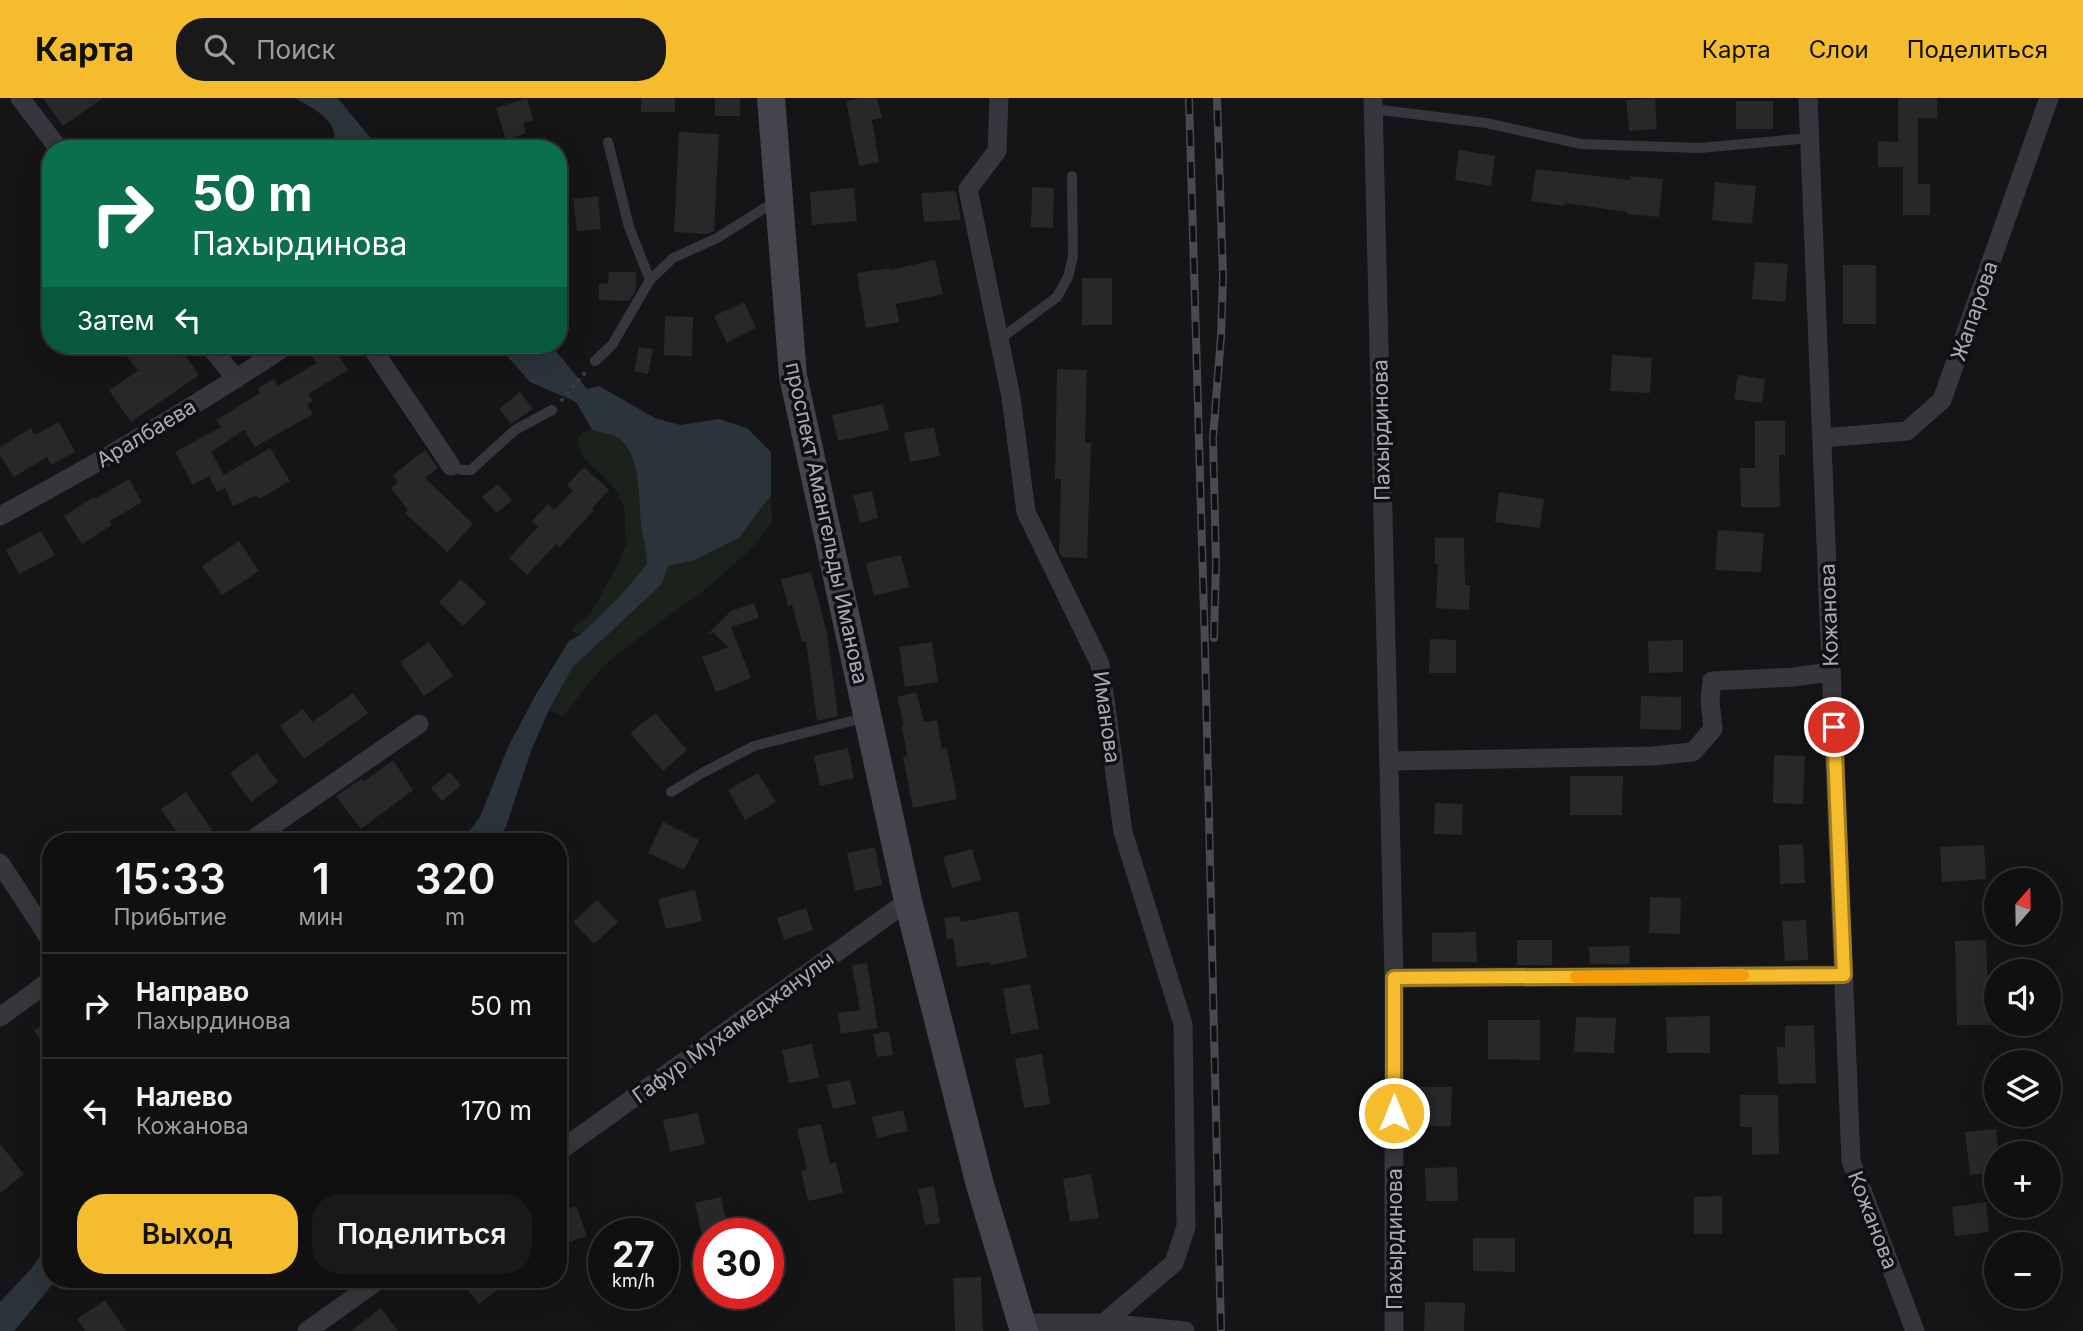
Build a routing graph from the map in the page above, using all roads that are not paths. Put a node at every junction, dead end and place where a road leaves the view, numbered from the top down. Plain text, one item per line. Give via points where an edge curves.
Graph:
1 (20, 98) edge
2 (771, 98) edge
3 (999, 98) edge
4 (1808, 98) edge
5 (2049, 98) edge
6 (1373, 103) edge
7 (1810, 138) junction
8 (51, 140) edge
9 (608, 142) dead end
10 (1072, 176) dead end
11 (779, 199) junction
12 (650, 280) junction
13 (999, 339) junction
14 (216, 354) edge
15 (274, 354) edge
16 (376, 354) edge
17 (595, 361) road end
18 (236, 379) junction
19 (552, 410) road end
20 (1822, 438) junction
21 (451, 466) joint
22 (0, 516) edge
23 (1832, 672) junction
24 (867, 716) junction
25 (419, 724) dead end
26 (1389, 761) junction
27 (671, 792) dead end
28 (262, 833) edge
29 (0, 863) edge
30 (908, 901) junction
31 (42, 927) edge
32 (1844, 975) junction
33 (1394, 978) junction
34 (42, 987) edge
35 (0, 1017) edge
36 (567, 1146) edge
37 (367, 1288) edge
38 (1104, 1324) junction
39 (1023, 1327) edge
40 (307, 1331) edge
41 (1185, 1331) edge
42 (1394, 1331) edge
43 (1915, 1331) edge

1 - 8 street
2 - 11 main road, проспект Амангельды Иманова
3 - 13 street, Иманова via 997,151 968,189
4 - 7 street, Кожанова
5 - 20 street, Жапарова via 1942,400 1907,431
6 - 7 lane via 1581,144 1699,148
6 - 26 street, Пахырдинова
7 - 20 street, Кожанова
9 - 12 lane via 629,227
10 - 13 lane via 1073,257 1068,277 1057,297
11 - 12 lane via 717,238 673,258
11 - 24 main road, проспект Амангельды Иманова via 793,376
12 - 17 lane via 612,345
13 - 38 street, Иманова via 1012,397 1026,512 1100,664 1123,832 1183,1024 1186,1227 1174,1263
14 - 18 street
15 - 18 street, Аралбаева
16 - 21 street
18 - 22 street, Аралбаева
19 - 21 lane via 515,430 471,470
20 - 23 street, Кожанова
23 - 26 street via 1712,681 1713,729 1693,752
23 - 32 street, Кожанова
24 - 27 lane via 754,746
24 - 30 main road, проспект Амангельды Иманова
25 - 28 street
26 - 33 street, Пахырдинова
29 - 31 street
30 - 36 street, Гафур Мухамеджанулы
30 - 39 main road via 980,1185
32 - 33 street
32 - 43 street, Кожанова via 1851,1161
33 - 42 street, Пахырдинова
34 - 35 street
37 - 40 street
38 - 39 street
38 - 41 street

